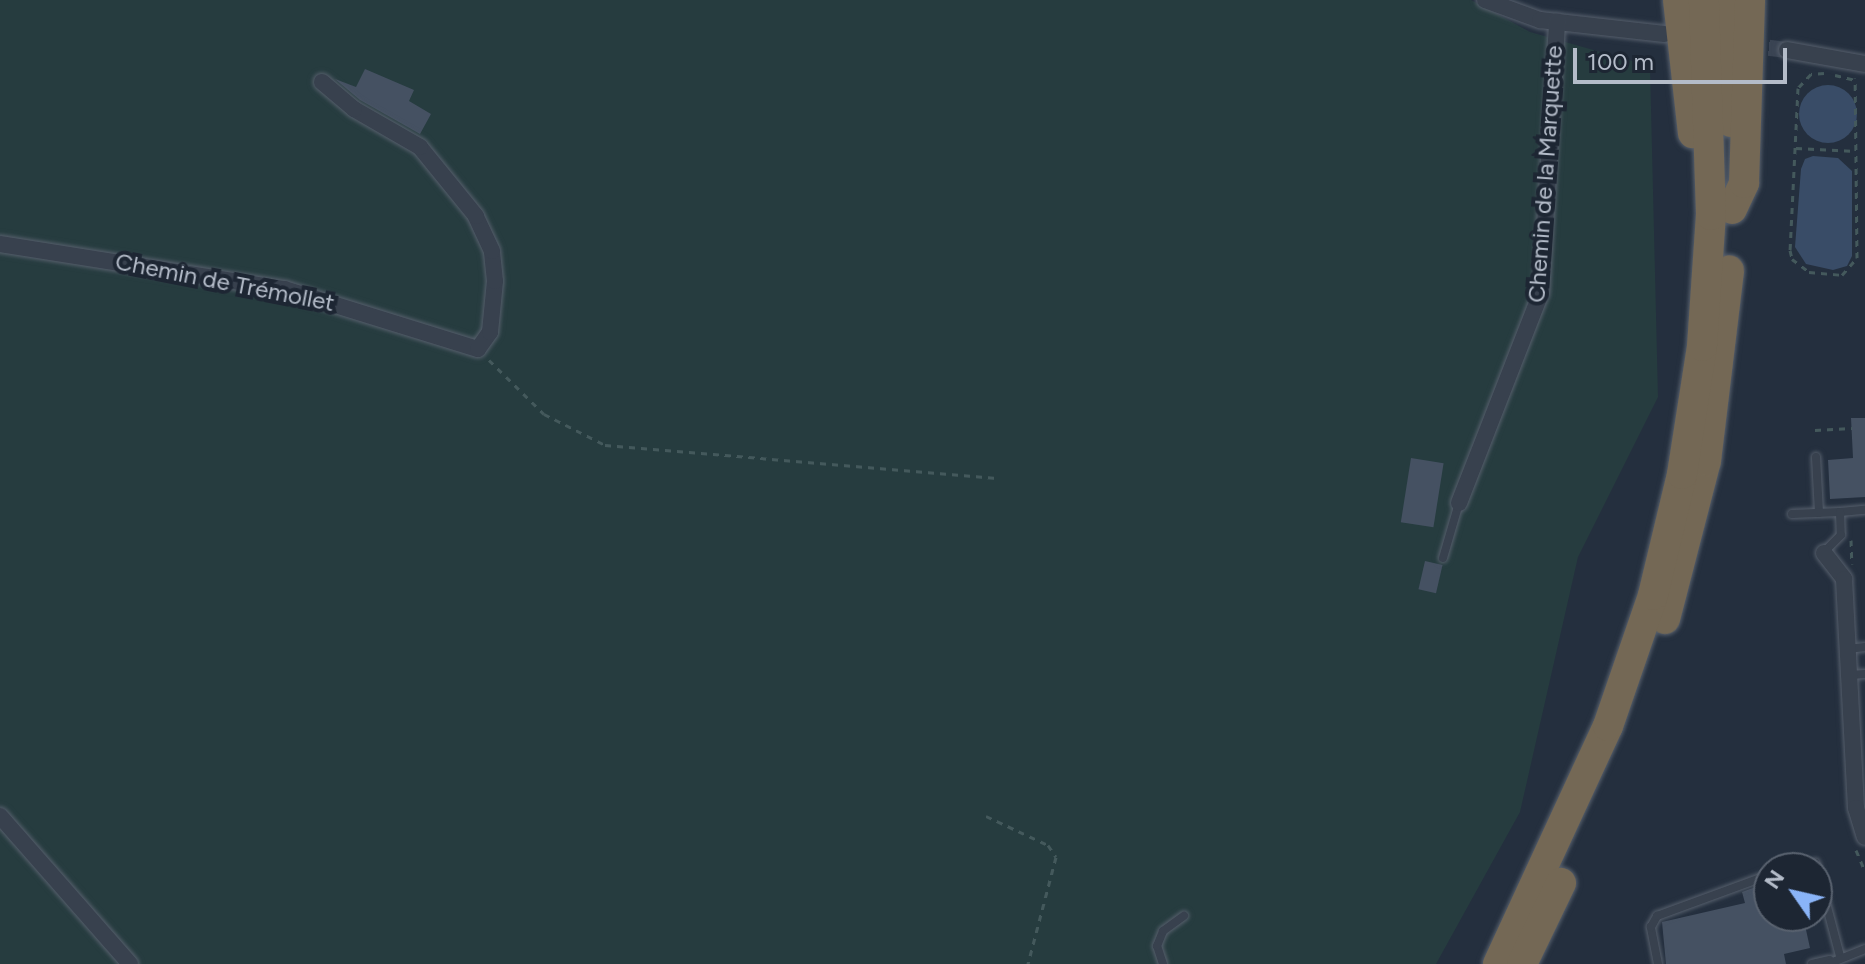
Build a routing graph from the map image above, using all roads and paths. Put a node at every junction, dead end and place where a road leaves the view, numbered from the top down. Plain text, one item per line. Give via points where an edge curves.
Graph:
1 (1485, 0) edge
2 (1678, 0) edge
3 (1704, 0) edge
4 (1727, 0) edge
5 (1750, 0) edge
6 (1557, 21) junction
7 (1664, 34) dead end
8 (1787, 50) tunnel mouth
9 (1860, 68) edge
10 (1855, 80) junction
11 (322, 82) dead end
12 (1795, 148) junction
13 (1856, 151) junction
14 (1722, 212) junction
15 (0, 244) edge
16 (478, 349) junction
17 (1852, 428) dead end
18 (1815, 430) dead end
19 (1816, 457) dead end
20 (997, 478) dead end
21 (1459, 503) joint
22 (1865, 510) edge
23 (1840, 512) junction
24 (1819, 513) junction
25 (1792, 514) dead end
26 (1824, 553) joint
27 (1443, 558) dead end
28 (1865, 647) edge
29 (1847, 649) junction
30 (1857, 675) edge
31 (1858, 732) edge
32 (0, 816) edge
33 (986, 816) dead end
34 (1865, 837) edge
35 (1753, 881) edge
36 (1184, 916) dead end
37 (1829, 932) edge
38 (1865, 949) edge
39 (1834, 960) edge
40 (130, 964) edge
41 (1028, 964) edge
42 (1163, 964) edge
43 (1498, 964) edge
44 (1522, 964) edge
45 (1658, 964) edge
46 (1812, 964) edge

1 - 6 street via 1505,11
2 - 14 highway via 1699,178
3 - 14 highway
4 - 14 highway
5 - 14 highway via 1744,183
6 - 7 street
6 - 21 street, Chemin de la Marquette via 1541,293
8 - 9 street
9 - 10 path
10 - 12 path via 1819,73 1802,79
10 - 13 path
11 - 16 street via 354,109 420,147 476,216 492,251 495,281 490,332
12 - 13 path
12 - 13 path via 1792,259 1809,272 1834,276 1849,272 1857,258
14 - 43 highway via 1693,407 1653,595 1587,778
14 - 44 highway via 1725,326 1684,564 1640,697
15 - 16 street, Chemin de Trémollet via 284,289
16 - 20 path via 544,414 605,445
17 - 18 path
19 - 24 lane
21 - 27 lane
22 - 23 lane
23 - 24 lane
23 - 26 lane via 1839,542
24 - 25 lane
26 - 29 street via 1844,579
28 - 29 lane
29 - 30 street
30 - 31 street
31 - 34 street via 1856,808
32 - 40 street
33 - 41 path via 1048,845 1056,857
35 - 45 lane via 1657,916 1651,927
36 - 42 lane via 1163,931 1157,946
37 - 39 lane
38 - 39 lane
39 - 46 lane

